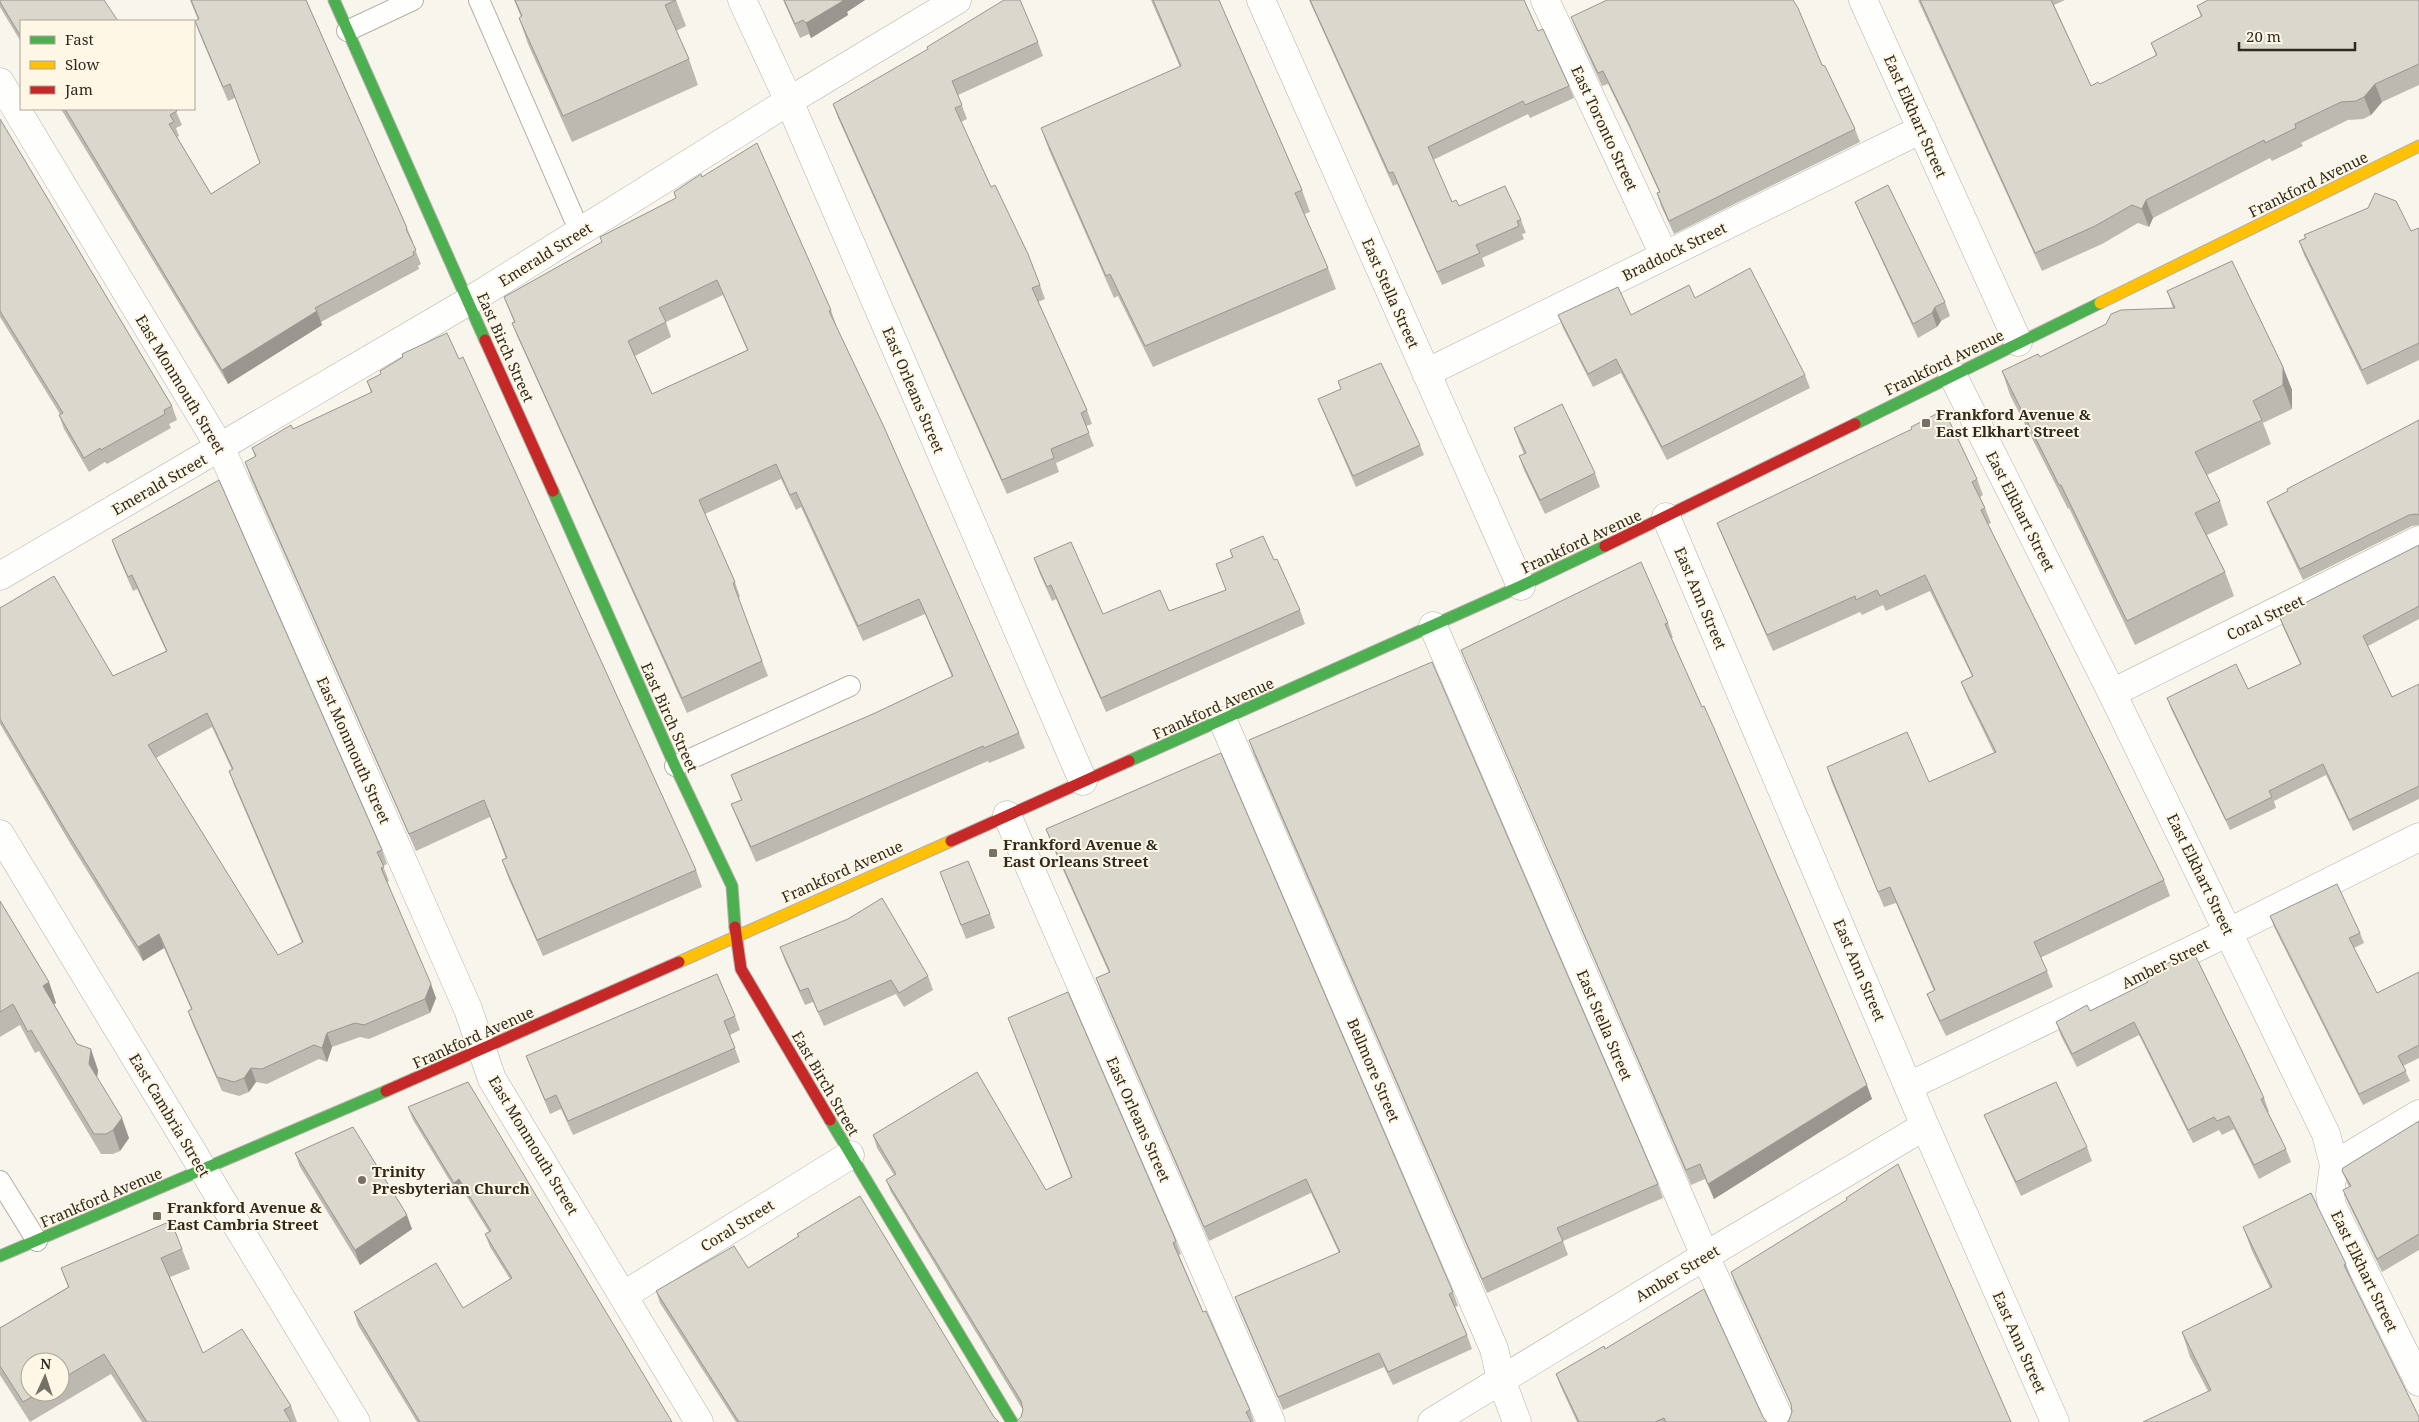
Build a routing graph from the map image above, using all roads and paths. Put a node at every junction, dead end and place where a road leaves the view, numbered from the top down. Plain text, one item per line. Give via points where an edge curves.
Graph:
1 (334, 0) edge
2 (412, 0) edge
3 (479, 0) edge
4 (742, 0) edge
5 (957, 0) edge
6 (1261, 0) edge
7 (1545, 0) edge
8 (1863, 0) edge
9 (348, 31) junction
10 (0, 82) edge
11 (789, 101) junction
12 (1922, 129) junction
13 (2419, 146) edge
14 (580, 232) junction
15 (1664, 255) junction
16 (470, 301) junction
17 (2018, 342) junction
18 (1426, 373) junction
19 (1952, 374) junction
20 (221, 448) junction
21 (1666, 517) junction
22 (2419, 540) edge
23 (0, 576) edge
24 (1521, 586) junction
25 (1433, 626) junction
26 (850, 686) dead end
27 (2112, 693) junction
28 (1223, 721) junction
29 (675, 766) junction
30 (1083, 781) junction
31 (1007, 815) junction
32 (0, 834) edge
33 (2419, 837) edge
34 (2229, 932) junction
35 (736, 935) junction
36 (482, 1050) junction
37 (1909, 1086) junction
38 (2419, 1114) edge
39 (1925, 1126) junction
40 (850, 1155) junction
41 (2334, 1165) junction
42 (203, 1170) junction
43 (0, 1180) edge
44 (37, 1241) junction
45 (0, 1256) edge
46 (1705, 1256) junction
47 (624, 1295) junction
48 (1501, 1380) junction
49 (2419, 1382) edge
50 (355, 1422) edge
51 (699, 1422) edge
52 (1012, 1422) edge
53 (1271, 1422) edge
54 (1432, 1422) edge
55 (1517, 1422) edge
56 (1780, 1422) edge
57 (2055, 1422) edge

1 - 9 main road, East Birch Street
2 - 9 lane
3 - 14 lane
4 - 11 street, East Orleans Street
5 - 11 street, Emerald Street
6 - 18 street, East Stella Street
7 - 15 street, East Toronto Street
8 - 12 street, East Elkhart Street
9 - 16 main road, East Birch Street
10 - 20 street, East Monmouth Street
11 - 14 street, Emerald Street
11 - 30 street, East Orleans Street
12 - 15 street, Braddock Street
12 - 17 street, East Elkhart Street
13 - 17 main road, Frankford Avenue
14 - 16 street, Emerald Street
15 - 18 street, Braddock Street
16 - 20 street, Emerald Street
16 - 29 main road, East Birch Street
17 - 19 main road, Frankford Avenue
18 - 24 street, East Stella Street
19 - 21 main road, Frankford Avenue
19 - 27 street, East Elkhart Street
20 - 23 street, Emerald Street
20 - 36 street, East Monmouth Street via 468,1009
21 - 24 main road, Frankford Avenue
21 - 37 street, East Ann Street
22 - 27 street, Coral Street
24 - 25 main road, Frankford Avenue
25 - 28 main road, Frankford Avenue
25 - 46 street, East Stella Street
26 - 29 lane
27 - 34 street, East Elkhart Street
28 - 30 main road, Frankford Avenue
28 - 48 street, Bellmore Street via 1494,1349
29 - 35 main road, East Birch Street via 732,886
30 - 31 main road, Frankford Avenue
31 - 35 main road, Frankford Avenue
31 - 53 street, East Orleans Street
32 - 42 street, East Cambria Street
33 - 34 street, Amber Street
34 - 37 street, Amber Street
34 - 41 street, East Elkhart Street via 2326,1134
35 - 36 main road, Frankford Avenue
35 - 40 main road, East Birch Street via 741,969
36 - 42 main road, Frankford Avenue
36 - 47 street, East Monmouth Street via 492,1079
37 - 39 street, East Ann Street
38 - 41 street
39 - 46 street, Amber Street
39 - 57 street, East Ann Street
40 - 47 street, Coral Street
40 - 52 main road, East Birch Street
41 - 49 street, East Elkhart Street via 2330,1194 2332,1206
42 - 44 main road, Frankford Avenue
42 - 50 street, East Cambria Street
43 - 44 lane
44 - 45 main road, Frankford Avenue
46 - 48 street, Amber Street
46 - 56 street, East Stella Street
47 - 51 street, East Monmouth Street
48 - 54 street, Amber Street
48 - 55 street, Bellmore Street

